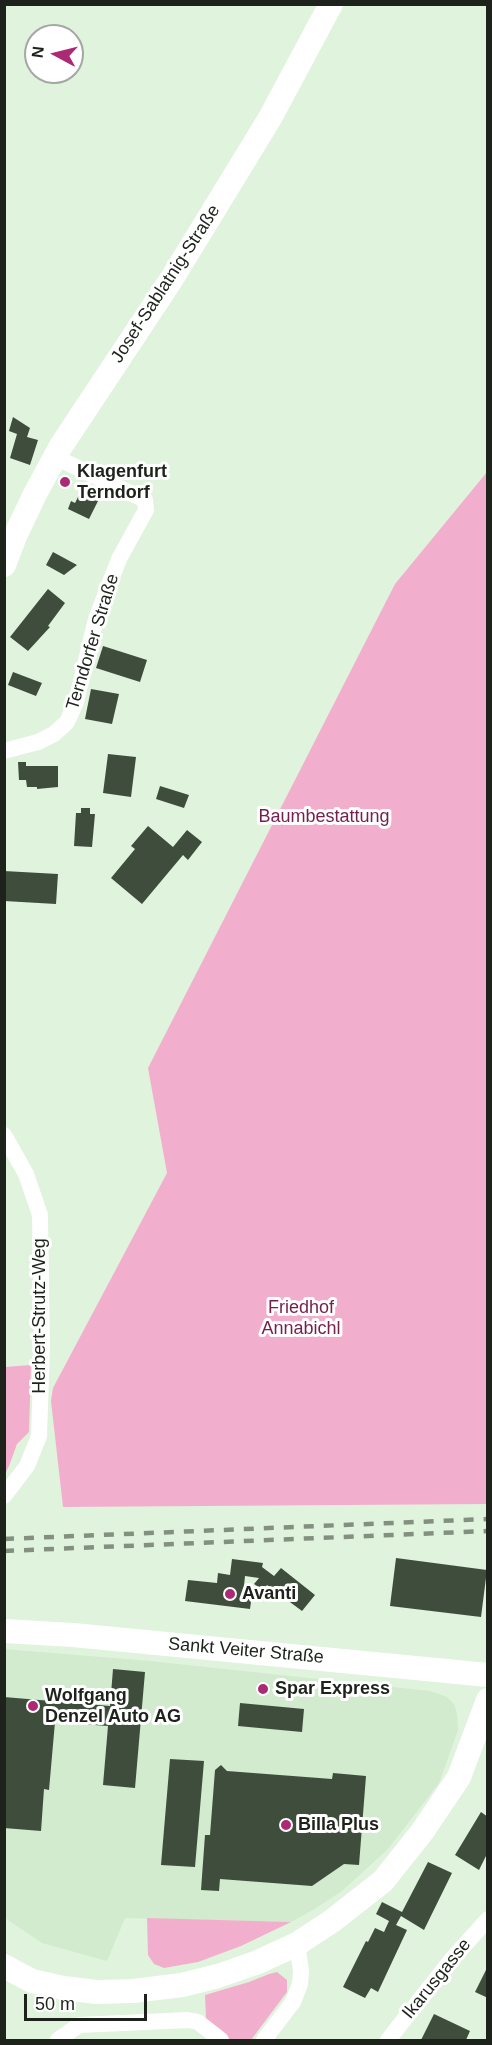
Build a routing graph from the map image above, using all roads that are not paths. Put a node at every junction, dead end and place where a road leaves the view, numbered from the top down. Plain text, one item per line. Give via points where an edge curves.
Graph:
1 (332, 4) edge
2 (55, 457) junction
3 (4, 565) edge
4 (4, 751) edge
5 (4, 1135) edge
6 (4, 1496) edge
7 (4, 1631) edge
8 (488, 1675) edge
9 (488, 1700) edge
10 (488, 1919) edge
11 (297, 1944) junction
12 (4, 1966) edge
13 (58, 2040) edge
14 (220, 2040) edge
15 (264, 2040) edge
16 (388, 2040) edge

1 - 2 main road, Josef-Sablatnig-Straße via 264,128 171,280
2 - 3 main road, Josef-Sablatnig-Straße
2 - 4 street, Terndorfer Straße via 145,500 146,510 119,559 96,619 76,702 67,722 38,742
5 - 6 street, Herbert-Strutz-Weg via 26,1174 40,1215 42,1347 39,1436 27,1466
7 - 8 main road, Sankt Veiter Straße
9 - 11 main road via 459,1777 422,1832 382,1881
10 - 16 street, Ikarusgasse
11 - 12 main road via 218,1976 133,1991 63,1988 32,1981
11 - 15 street via 300,1984 293,2002
13 - 14 street via 79,2025 188,2020 198,2022

